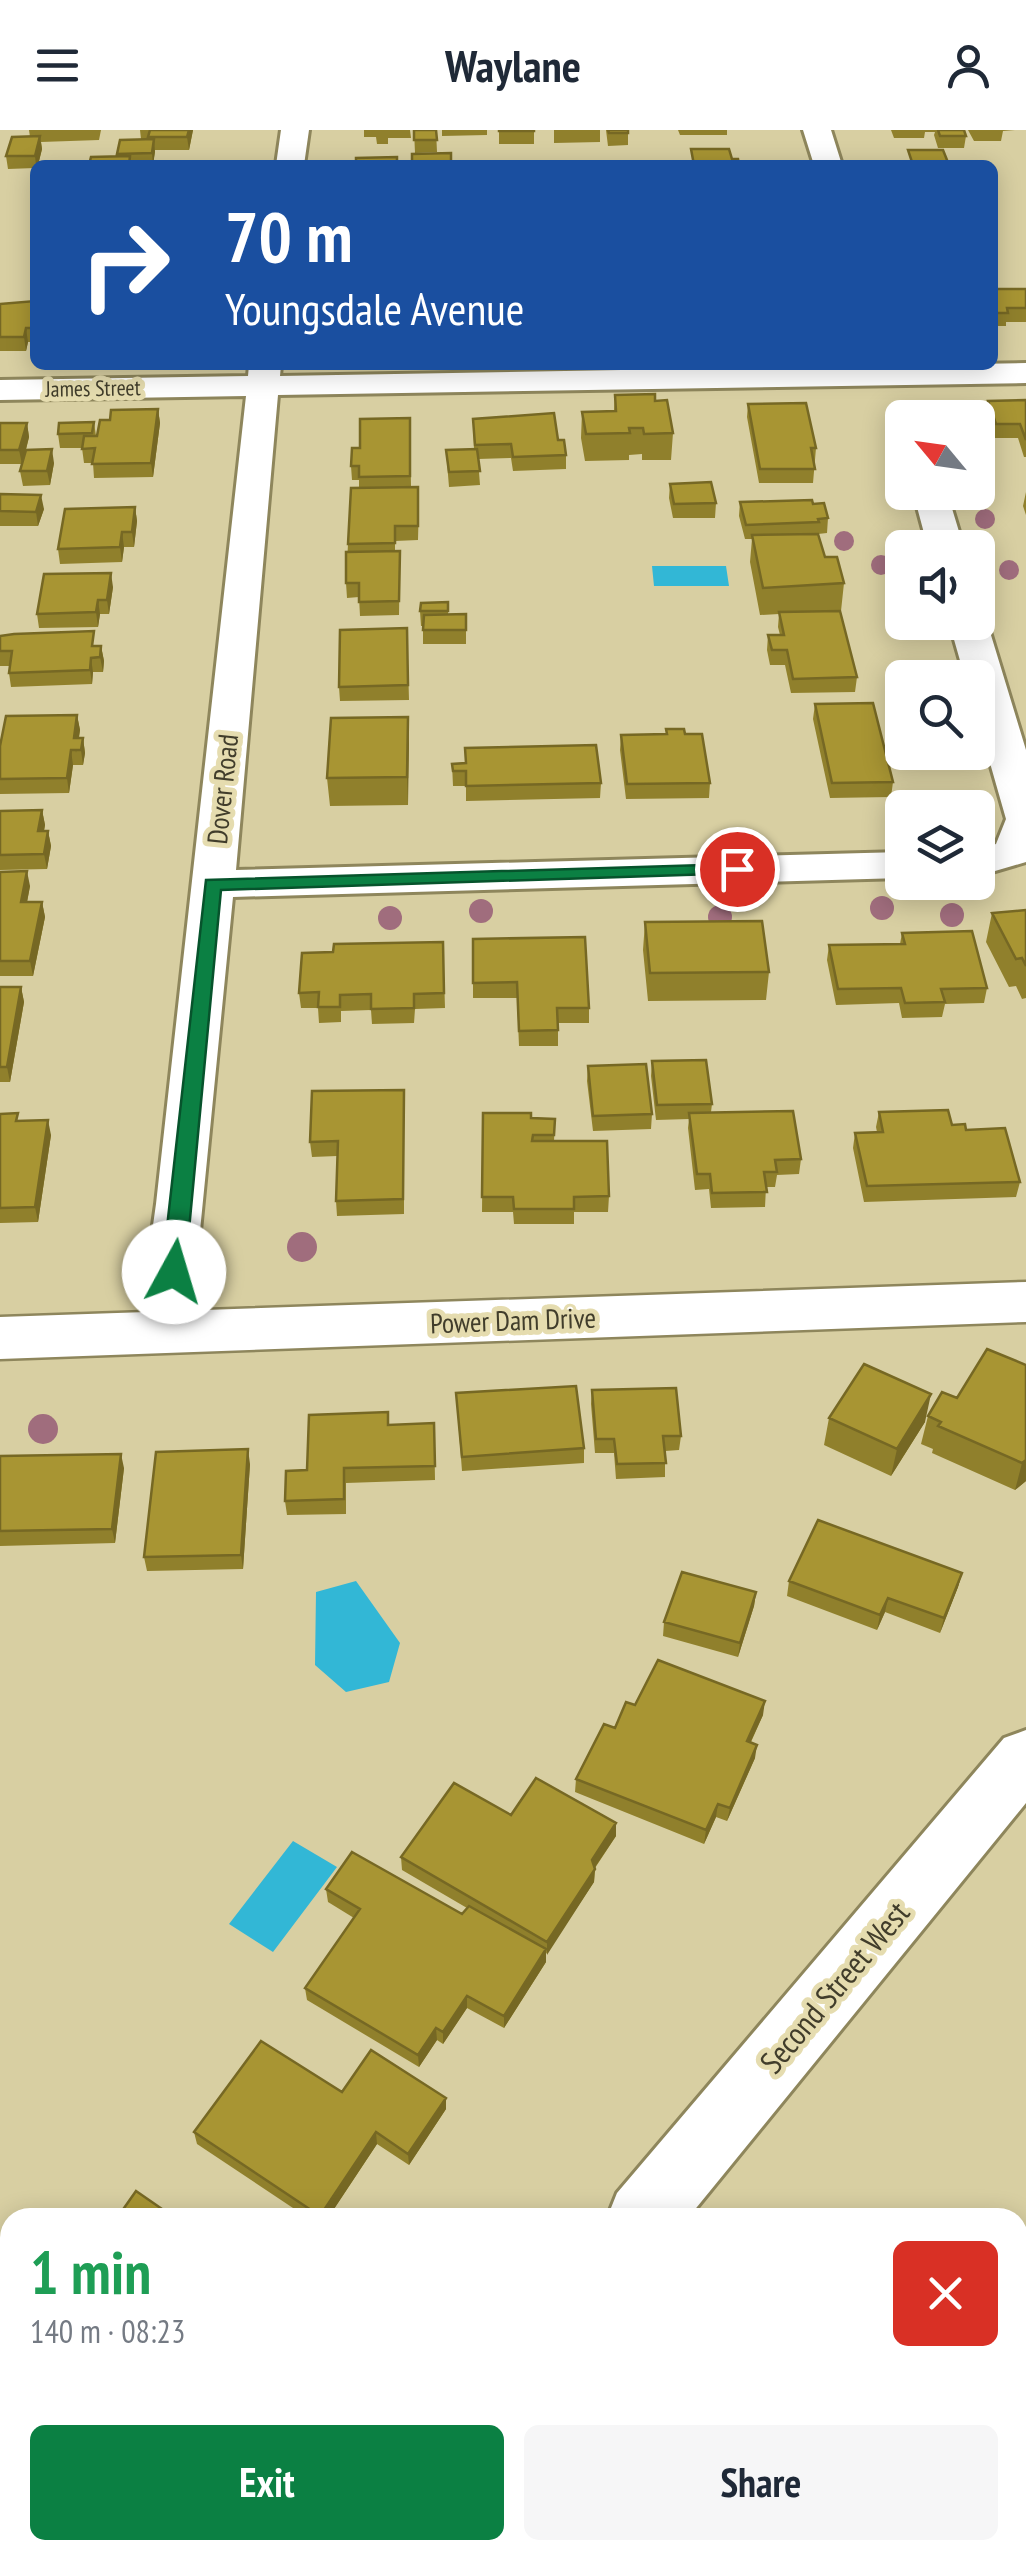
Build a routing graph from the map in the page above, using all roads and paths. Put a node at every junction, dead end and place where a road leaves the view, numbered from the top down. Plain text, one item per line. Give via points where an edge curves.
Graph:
1 (295, 130) edge
2 (817, 130) edge
3 (291, 160) edge
4 (826, 160) edge
5 (1026, 374) edge
6 (264, 375) edge
7 (897, 381) edge
8 (0, 390) edge
9 (973, 640) edge
10 (1026, 819) edge
11 (995, 860) edge
12 (885, 865) edge
13 (212, 884) junction
14 (1026, 1302) edge
15 (164, 1332) junction
16 (0, 1338) edge
17 (1026, 1757) edge
18 (650, 2208) edge

1 - 3 street
2 - 4 street
5 - 7 street, James Street
6 - 7 street, James Street
6 - 8 street, James Street
6 - 13 street, Dover Road
9 - 10 street
10 - 11 street via 1016,851
12 - 13 street
13 - 15 street, Dover Road
14 - 15 main road, Power Dam Drive
15 - 16 main road, Power Dam Drive
17 - 18 street, Second Street West

